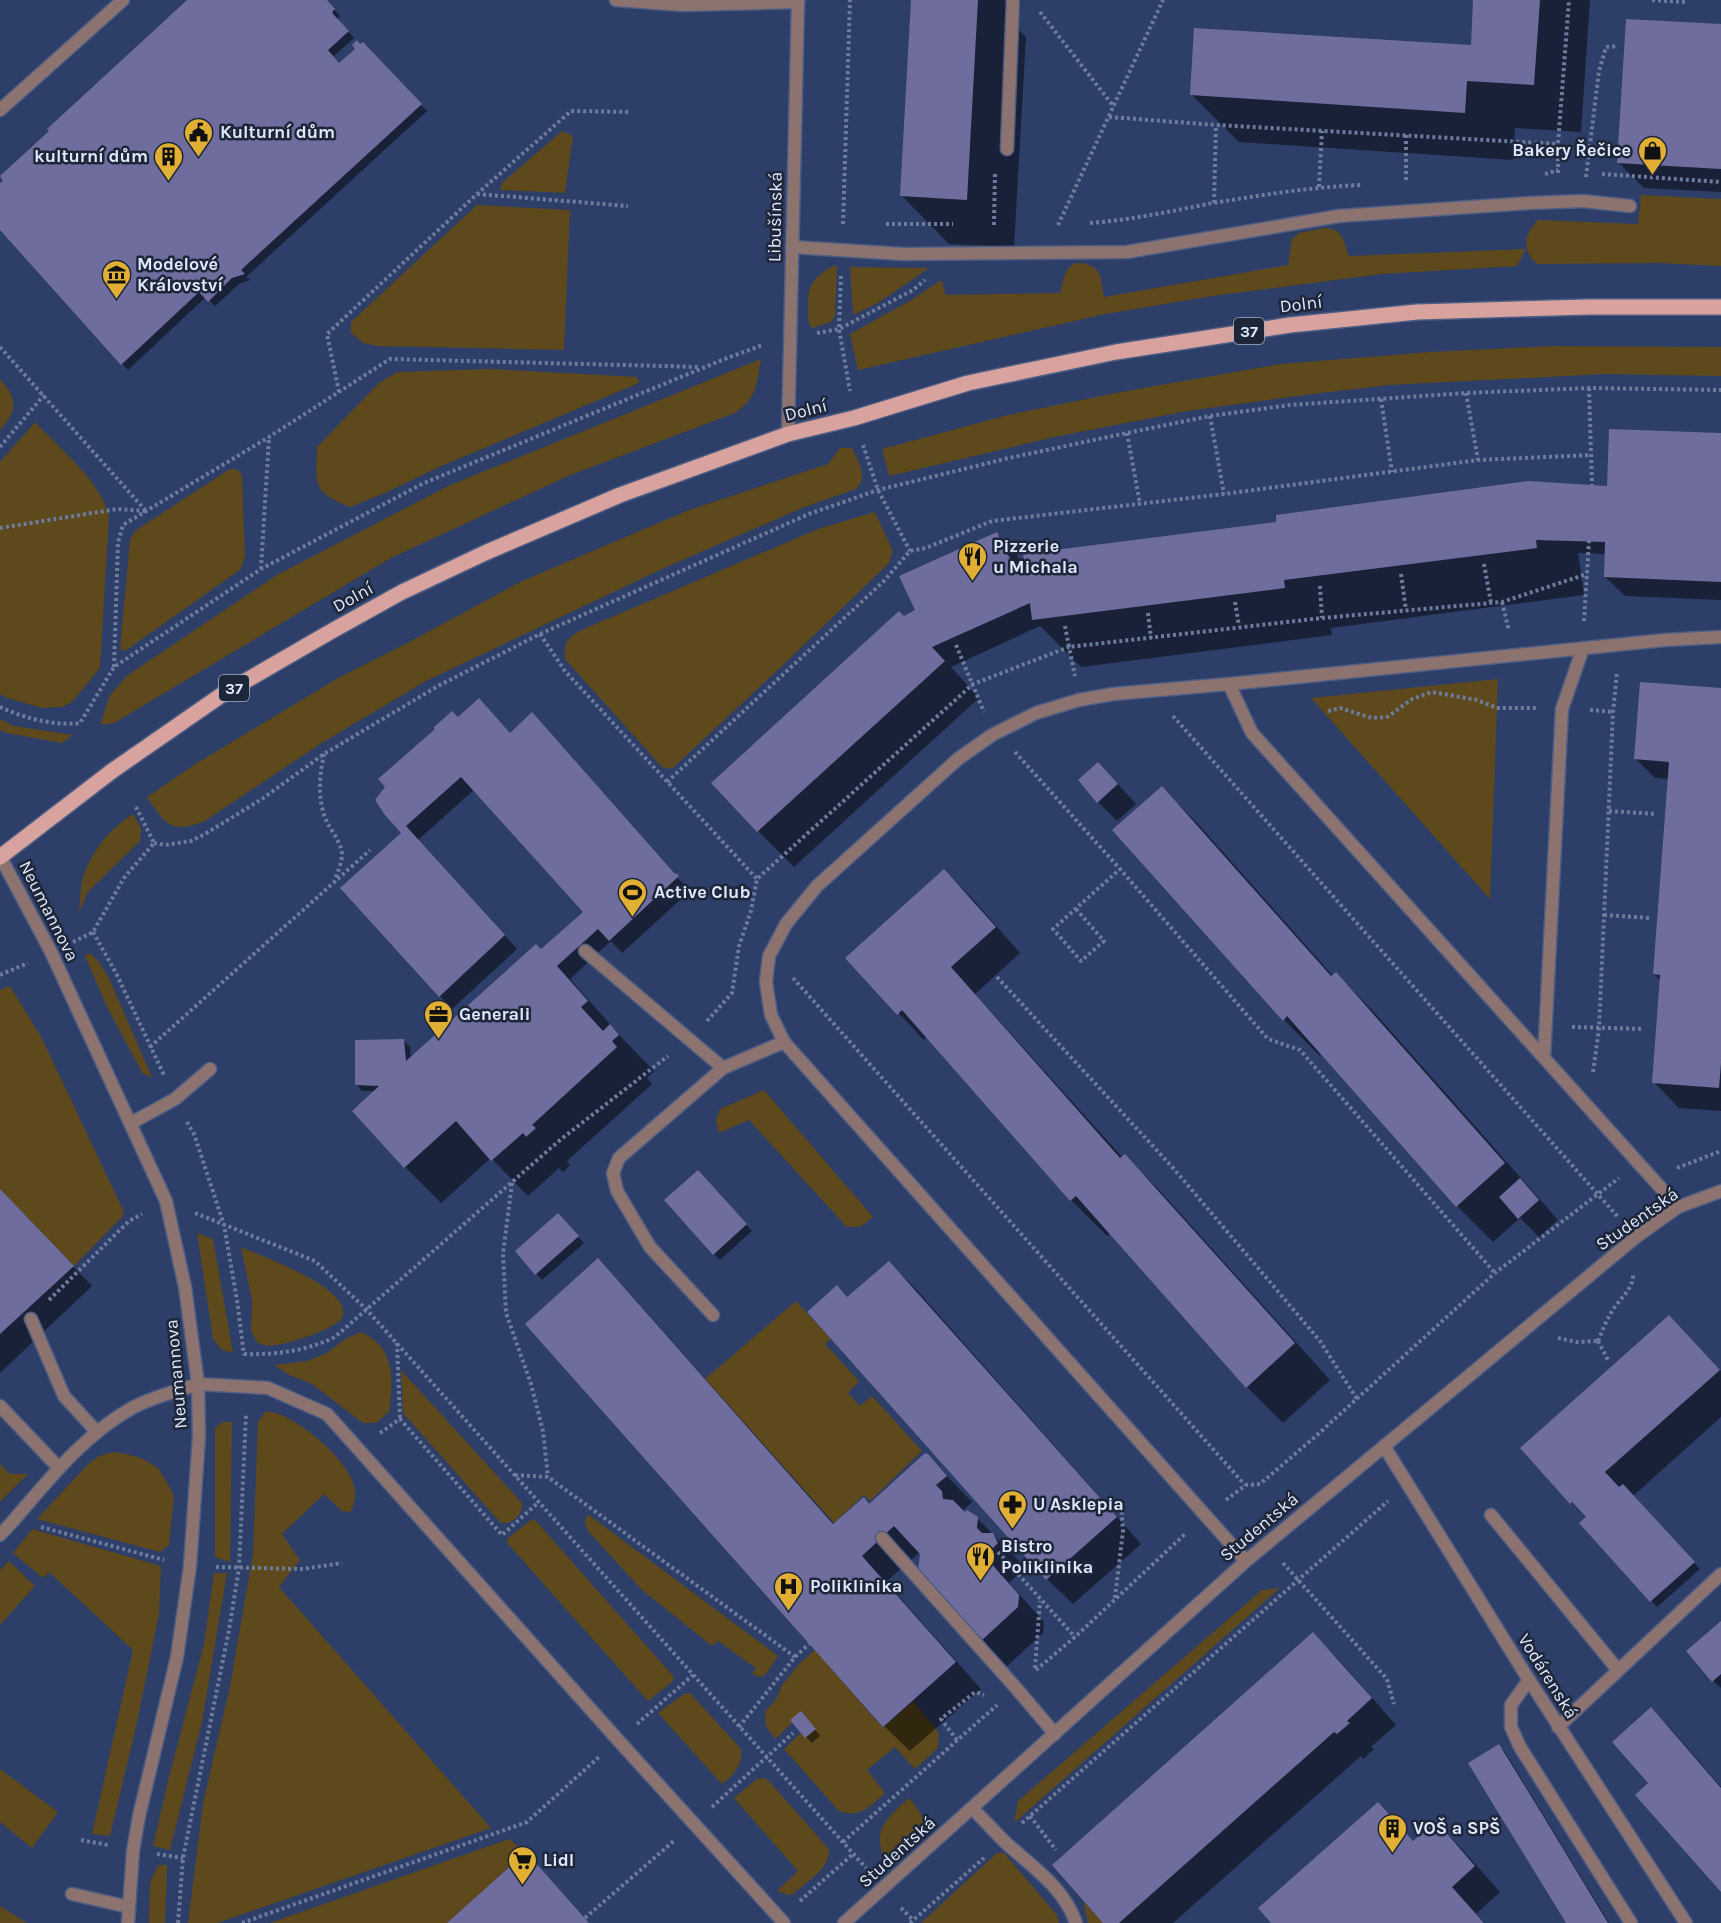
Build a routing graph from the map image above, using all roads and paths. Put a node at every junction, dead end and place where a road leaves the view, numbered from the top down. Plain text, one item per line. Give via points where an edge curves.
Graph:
1 (123, 0) edge
2 (616, 0) edge
3 (850, 0) edge
4 (1013, 0) edge
5 (1163, 0) edge
6 (1569, 0) edge
7 (1652, 0) edge
8 (1685, 0) edge
9 (798, 1) edge
10 (1038, 9) dead end
11 (1617, 46) dead end
12 (1114, 107) junction
13 (0, 110) edge
14 (630, 112) dead end
15 (1109, 117) junction
16 (1216, 125) junction
17 (1322, 131) junction
18 (1406, 135) junction
19 (1558, 144) junction
20 (1007, 149) joint
21 (1558, 170) dead end
22 (1721, 182) edge
23 (1406, 183) dead end
24 (477, 194) junction
25 (1214, 203) junction
26 (628, 206) dead end
27 (1630, 206) dead end
28 (843, 223) junction
29 (854, 223) dead end
30 (1089, 223) dead end
31 (878, 224) dead end
32 (959, 224) dead end
33 (994, 225) dead end
34 (1068, 225) dead end
35 (792, 247) junction
36 (842, 250) junction
37 (954, 254) junction
38 (1721, 307) edge
39 (0, 347) edge
40 (1589, 388) junction
41 (1721, 390) edge
42 (339, 392) junction
43 (1466, 393) junction
44 (44, 395) junction
45 (1381, 399) junction
46 (1210, 416) junction
47 (1127, 433) junction
48 (788, 434) junction
49 (269, 437) junction
50 (0, 447) edge
51 (1591, 455) junction
52 (1478, 460) junction
53 (1392, 472) junction
54 (1592, 485) dead end
55 (878, 490) junction
56 (1224, 494) junction
57 (1140, 504) junction
58 (146, 511) junction
59 (0, 528) edge
60 (1589, 541) dead end
61 (910, 551) junction
62 (1484, 564) dead end
63 (261, 569) junction
64 (1401, 574) dead end
65 (1587, 574) junction
66 (1320, 586) dead end
67 (1235, 602) dead end
68 (1491, 603) junction
69 (1406, 610) junction
70 (1148, 613) dead end
71 (1322, 618) junction
72 (1065, 626) dead end
73 (1239, 626) junction
74 (540, 634) junction
75 (1721, 637) edge
76 (1151, 638) junction
77 (1620, 644) junction
78 (956, 645) dead end
79 (1069, 647) junction
80 (1583, 648) junction
81 (114, 667) junction
82 (973, 684) junction
83 (1229, 684) junction
84 (1150, 691) junction
85 (0, 707) edge
86 (1562, 709) junction
87 (1328, 711) dead end
88 (1000, 731) junction
89 (324, 754) junction
90 (667, 782) junction
91 (136, 807) dead end
92 (1609, 811) junction
93 (1656, 814) dead end
94 (154, 843) junction
95 (370, 850) dead end
96 (0, 856) edge
97 (1120, 869) junction
98 (757, 879) junction
99 (334, 883) junction
100 (1076, 909) junction
101 (1604, 915) junction
102 (1650, 918) dead end
103 (743, 934) junction
104 (585, 951) dead end
105 (770, 956) junction
106 (998, 977) dead end
107 (1644, 1029) dead end
108 (690, 1039) junction
109 (784, 1042) junction
110 (1544, 1058) junction
111 (723, 1068) junction
112 (210, 1069) dead end
113 (175, 1099) junction
114 (131, 1123) junction
115 (1721, 1151) edge
116 (1674, 1168) dead end
117 (513, 1182) junction
118 (1721, 1191) edge
119 (1678, 1208) junction
120 (129, 1221) dead end
121 (224, 1225) junction
122 (1633, 1268) dead end
123 (1496, 1273) junction
124 (68, 1282) dead end
125 (367, 1310) junction
126 (713, 1315) dead end
127 (31, 1319) dead end
128 (1548, 1335) dead end
129 (1598, 1341) junction
130 (397, 1343) junction
131 (1609, 1362) dead end
132 (198, 1384) junction
133 (247, 1387) junction
134 (1357, 1399) junction
135 (0, 1406) edge
136 (400, 1419) junction
137 (96, 1431) junction
138 (1384, 1446) junction
139 (357, 1448) junction
140 (59, 1468) junction
141 (514, 1475) junction
142 (548, 1477) junction
143 (1407, 1484) junction
144 (539, 1502) junction
145 (1121, 1503) dead end
146 (1491, 1515) dead end
147 (14, 1520) junction
148 (0, 1535) edge
149 (1182, 1537) dead end
150 (882, 1538) dead end
151 (998, 1552) dead end
152 (1246, 1561) junction
153 (342, 1563) dead end
154 (190, 1566) junction
155 (239, 1568) junction
156 (1721, 1574) edge
157 (1299, 1580) junction
158 (1115, 1599) junction
159 (1040, 1600) junction
160 (1075, 1637) junction
161 (809, 1644) dead end
162 (795, 1657) junction
163 (1618, 1670) junction
164 (693, 1675) junction
165 (1528, 1680) junction
166 (1394, 1704) dead end
167 (740, 1726) junction
168 (1558, 1727) junction
169 (793, 1733) dead end
170 (1055, 1734) junction
171 (618, 1740) junction
172 (957, 1740) junction
173 (768, 1758) junction
174 (972, 1808) junction
175 (1004, 1841) junction
176 (843, 1842) junction
177 (72, 1894) dead end
178 (129, 1907) junction
179 (782, 1921) edge
180 (128, 1923) edge
181 (178, 1923) edge
182 (242, 1923) edge
183 (844, 1923) edge
184 (910, 1923) edge
185 (1076, 1923) edge
186 (1631, 1923) edge
187 (1686, 1923) edge

1 - 13 street
2 - 9 street via 682,5
3 - 28 path
4 - 20 street
5 - 12 path
6 - 19 path
7 - 8 path
9 - 35 street, Libušínská
10 - 12 path
11 - 22 path via 1606,47 1599,71 1586,172
12 - 15 path
14 - 24 path via 571,111
15 - 16 path
15 - 34 path via 1058,225
16 - 17 path
16 - 25 path
17 - 18 path
17 - 25 path via 1319,187
18 - 19 path
18 - 23 path
19 - 21 path
20 - 33 path via 996,151
24 - 26 path
24 - 42 path via 327,334
25 - 30 path via 1121,221
27 - 37 street via 1583,201 1530,202 1351,215 1127,252
28 - 29 path
28 - 36 path
31 - 32 path
35 - 36 street
35 - 48 street, Libušínská
36 - 37 street
36 - 37 path via 839,329 912,291
38 - 48 main road, Dolní / 37 via 1417,312 1290,325 1116,352 968,383
39 - 44 path
40 - 41 path
40 - 43 path
40 - 51 path
42 - 49 path
42 - 63 path via 390,359 703,367 424,483
43 - 45 path
43 - 52 path
44 - 50 path
44 - 58 path
45 - 46 path via 1290,405
45 - 53 path
46 - 47 path
46 - 56 path
47 - 55 path
47 - 57 path
48 - 96 main road, Dolní / 37 via 620,495 402,592 223,694
49 - 58 path
49 - 63 path
51 - 52 path
51 - 54 path
52 - 53 path
53 - 56 path
55 - 61 path
55 - 74 path via 808,514
56 - 57 path
57 - 61 path via 992,521
58 - 59 path via 117,509
58 - 81 path via 123,525 118,542
60 - 65 path
61 - 90 path via 883,582
62 - 68 path
63 - 81 path
64 - 69 path
65 - 68 path via 1502,603
65 - 80 path
66 - 71 path
67 - 73 path
68 - 69 path
69 - 71 path
70 - 76 path
71 - 73 path
72 - 79 path
73 - 76 path
74 - 89 path via 438,686
74 - 90 path via 565,671
75 - 77 street
76 - 79 path
77 - 80 street
77 - 92 path
78 - 82 path
79 - 82 path
80 - 83 street
80 - 86 street
81 - 85 path via 80,723 65,725
82 - 98 path
83 - 84 street
83 - 110 street via 1252,732
84 - 88 street via 1079,700 1036,713
84 - 123 path via 1599,1194
86 - 87 path via 1497,708 1432,692 1412,699 1388,717 1372,718 1340,708
86 - 110 street
88 - 97 path via 1018,757
88 - 105 street via 957,759 817,886 786,924
89 - 94 path via 262,800 206,834 190,841
89 - 99 path via 320,771 321,806 342,854
90 - 98 path
91 - 94 path
92 - 93 path
92 - 101 path
94 - 99 path via 124,878 93,932 150,1047
95 - 99 path
96 - 114 street, Neumannova via 51,952
97 - 100 path
97 - 123 path via 1268,1038 1300,1050
98 - 103 path
100 - 100 path via 1053,929 1081,961 1104,941
101 - 102 path
101 - 107 path via 1599,1029
103 - 105 path
103 - 108 path via 732,993
104 - 108 street
105 - 109 street via 766,982 771,1015
105 - 134 path via 800,984 1246,1485 1260,1484
106 - 134 path via 1174,1170 1320,1341
108 - 111 street
108 - 117 path via 560,1140
109 - 111 street
109 - 152 street
110 - 119 street
111 - 126 street via 619,1158 613,1173 617,1191 650,1247
112 - 113 street
113 - 114 street
113 - 121 path via 194,1134
114 - 132 street, Neumannova via 166,1201 185,1287
115 - 116 path
117 - 125 path
117 - 142 path via 503,1254 506,1313 531,1384 543,1431
118 - 119 street, Studentská
119 - 138 street, Studentská via 1636,1237
120 - 124 path
121 - 125 path via 315,1261
121 - 125 path via 244,1354 269,1355 318,1345 335,1337
122 - 129 path via 1634,1279 1610,1313
123 - 134 path
125 - 130 path
127 - 137 street via 64,1396
128 - 129 path via 1577,1342
129 - 131 path
130 - 136 path
130 - 141 path
132 - 133 street
132 - 137 street via 134,1407
132 - 154 street, Neumannova via 199,1436
133 - 139 street via 268,1388 327,1414
133 - 155 path
135 - 140 street
136 - 139 path
136 - 144 path via 502,1535
137 - 140 street
138 - 143 street, Vodárenská
138 - 152 street, Studentská
139 - 171 street
140 - 147 street
141 - 142 path
141 - 144 path
142 - 162 path
143 - 157 path
143 - 165 street, Vodárenská
144 - 164 path
145 - 158 path via 1123,1531
146 - 163 street
147 - 148 street
147 - 154 path
149 - 158 path
150 - 170 street
151 - 159 path
152 - 170 street, Studentská
153 - 155 path via 303,1569
154 - 155 path
154 - 178 street, Neumannova via 177,1657 133,1851
155 - 181 path via 183,1858
156 - 163 street
157 - 166 path via 1387,1679
157 - 175 path
158 - 160 path
159 - 160 path
159 - 160 path via 1035,1671
161 - 162 path
162 - 167 path
163 - 168 street
164 - 167 path
164 - 171 path
165 - 168 street, Vodárenská
165 - 186 street via 1511,1706 1511,1727
167 - 173 path
168 - 187 street, Vodárenská
169 - 173 path
170 - 174 street, Studentská
171 - 179 street
171 - 182 path via 527,1822
172 - 172 path via 940,1719 975,1692 983,1693 996,1706
172 - 176 path
173 - 176 path
174 - 175 street
174 - 183 street, Studentská
175 - 184 path
175 - 185 street via 1049,1880 1068,1904
176 - 179 path via 853,1854
177 - 178 street
178 - 180 street, Neumannova

